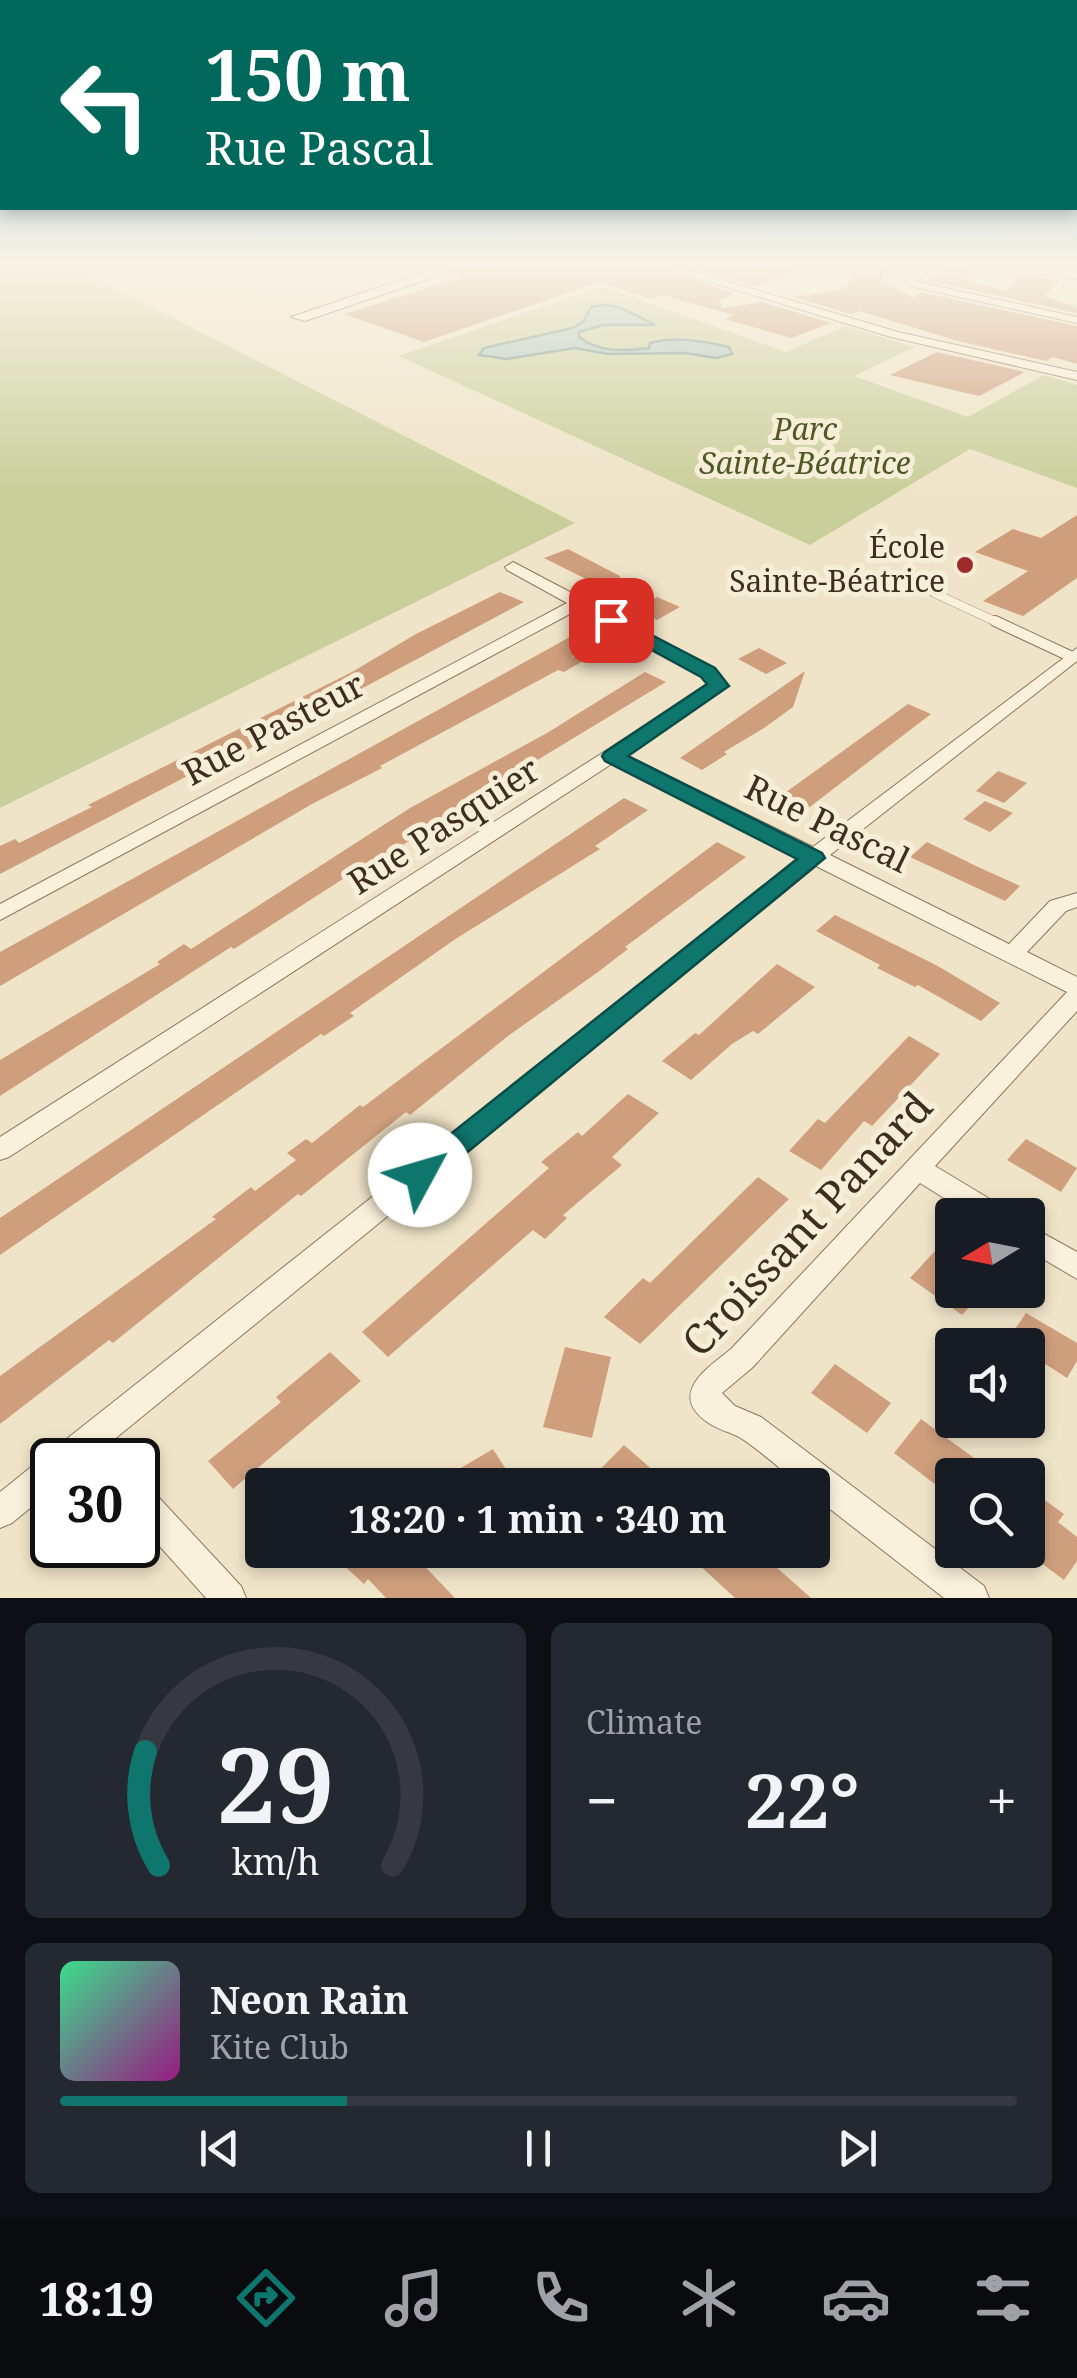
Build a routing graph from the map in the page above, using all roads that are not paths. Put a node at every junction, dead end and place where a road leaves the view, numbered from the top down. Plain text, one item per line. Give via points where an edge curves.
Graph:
1 (932, 343) edge
2 (1077, 376) edge
3 (512, 567) dead end
4 (912, 574) dead end
5 (578, 603) junction
6 (1074, 655) edge
7 (613, 756) junction
8 (814, 858) junction
9 (1077, 900) edge
10 (0, 913) edge
11 (1010, 954) junction
12 (1077, 987) edge
13 (1077, 996) edge
14 (0, 1150) edge
15 (918, 1169) junction
16 (965, 1198) edge
17 (1045, 1247) edge
18 (1077, 1267) edge
19 (104, 1438) edge
20 (30, 1488) edge
21 (0, 1512) edge
22 (160, 1523) edge
23 (229, 1598) edge
24 (972, 1598) edge

1 - 2 street
3 - 5 street, Rue Pasquier
4 - 6 lane via 934,594
5 - 7 street, Rue Pasquier via 708,672 719,686
5 - 10 street, Rue Pasteur
6 - 8 street
7 - 8 street, Rue Pascal
7 - 14 street, Rue Pasquier
8 - 11 street, Rue Pascal
8 - 19 street
9 - 11 street via 1058,906
11 - 12 street, Rue Pascal
13 - 15 street, Croissant Panard
15 - 16 street
15 - 24 street, Croissant Panard via 706,1388 708,1404 750,1427
17 - 18 street
20 - 21 street
22 - 23 street

